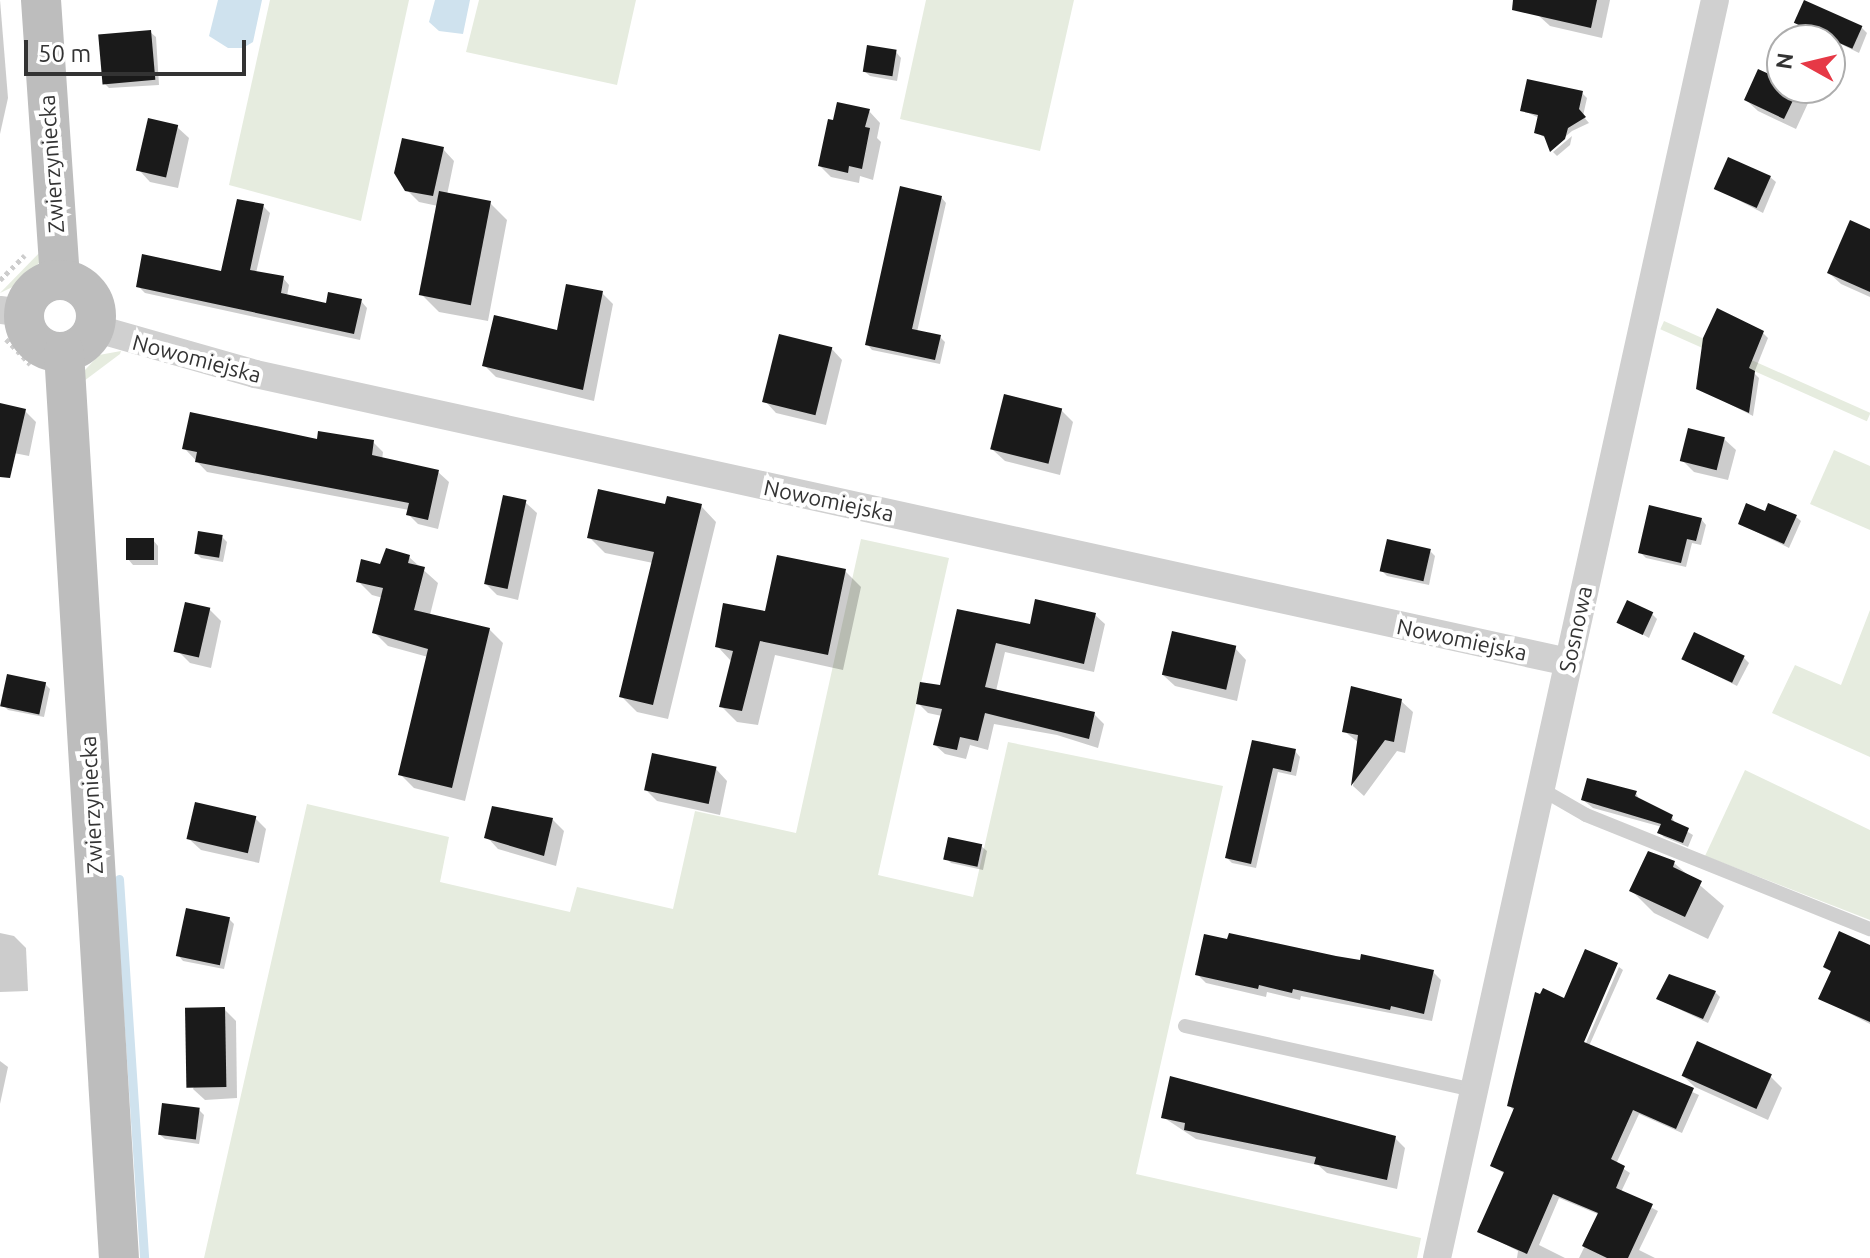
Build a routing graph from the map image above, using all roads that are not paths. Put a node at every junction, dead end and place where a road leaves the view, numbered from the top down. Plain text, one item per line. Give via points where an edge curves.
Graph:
1 (41, 0) edge
2 (1715, 0) edge
3 (60, 279) junction
4 (12, 311) edge
5 (79, 340) junction
6 (1568, 662) junction
7 (1541, 789) junction
8 (1870, 929) edge
9 (1185, 1026) dead end
10 (1474, 1090) junction
11 (119, 1258) edge
12 (1437, 1258) edge

1 - 3 street, Zwierzyniecka
2 - 6 street, Sosnowa
3 - 4 street via 37,287
3 - 5 street via 88,292 97,312
4 - 5 street via 42,347
5 - 6 street, Nowomiejska via 179,355
5 - 11 street, Zwierzyniecka
6 - 7 street, Sosnowa
7 - 8 lane via 1586,815
7 - 10 street, Sosnowa
9 - 10 lane
10 - 12 street, Sosnowa

